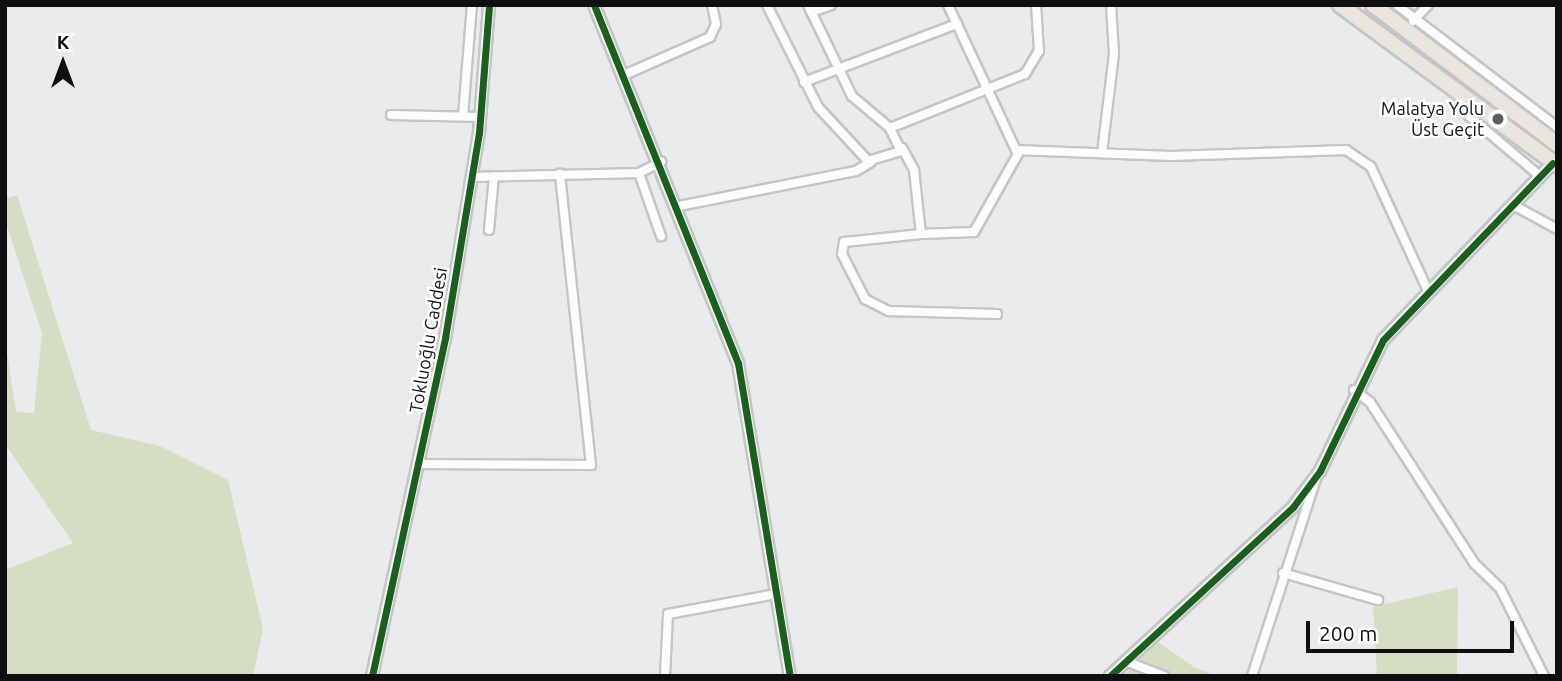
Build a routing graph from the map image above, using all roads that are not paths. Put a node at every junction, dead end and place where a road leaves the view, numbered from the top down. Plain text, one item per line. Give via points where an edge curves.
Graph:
1 (471, 5) edge
2 (489, 5) edge
3 (594, 5) edge
4 (712, 5) edge
5 (767, 5) edge
6 (831, 5) edge
7 (948, 5) edge
8 (1036, 5) edge
9 (1111, 5) edge
10 (1340, 5) edge
11 (1373, 5) edge
12 (1397, 5) edge
13 (1428, 5) edge
14 (809, 9) edge
15 (957, 24) junction
16 (1410, 24) junction
17 (839, 69) junction
18 (624, 75) junction
19 (804, 82) junction
20 (992, 90) junction
21 (1463, 94) junction
22 (391, 114) dead end
23 (463, 116) junction
24 (481, 117) junction
25 (1557, 127) edge
26 (890, 128) junction
27 (1557, 144) edge
28 (902, 148) junction
29 (1020, 152) junction
30 (1102, 153) junction
31 (661, 162) junction
32 (871, 162) junction
33 (1555, 164) edge
34 (639, 173) junction
35 (560, 174) junction
36 (494, 176) junction
37 (472, 177) junction
38 (1541, 177) junction
39 (679, 205) junction
40 (1516, 206) junction
41 (1557, 229) edge
42 (489, 230) dead end
43 (921, 234) junction
44 (660, 236) dead end
45 (1428, 291) junction
46 (997, 314) dead end
47 (1354, 390) junction
48 (420, 464) junction
49 (1317, 475) junction
50 (1283, 573) junction
51 (776, 594) junction
52 (1378, 600) dead end
53 (1125, 661) junction
54 (372, 676) edge
55 (665, 676) edge
56 (790, 676) edge
57 (1110, 676) edge
58 (1164, 676) edge
59 (1252, 676) edge
60 (1544, 676) edge

1 - 23 street
2 - 24 street, Tokluoğlu Caddesi
3 - 18 street
4 - 18 street via 716,23 710,37
5 - 19 street
6 - 14 street
7 - 15 street
8 - 20 street via 1040,35 1035,63
9 - 30 street via 1114,54
10 - 21 highway
11 - 16 highway
12 - 16 street
13 - 16 street
14 - 17 street
15 - 17 street
15 - 20 street
16 - 25 street
16 - 27 highway
17 - 19 street
17 - 26 street via 852,96
18 - 31 street
19 - 32 street via 825,117
20 - 26 street
20 - 29 street
21 - 33 highway
21 - 38 street via 1469,116
22 - 23 street
23 - 24 street
24 - 37 street, Tokluoğlu Caddesi
26 - 28 street
28 - 32 street
28 - 43 street via 914,170
29 - 30 street
29 - 43 street via 974,232
30 - 45 street via 1171,156 1321,146 1353,152 1371,167
31 - 34 street
31 - 39 street
32 - 39 street via 856,171
33 - 38 street
34 - 35 street
34 - 44 street
35 - 36 street
35 - 48 street via 591,465
36 - 37 street
36 - 42 street
37 - 48 street, Tokluoğlu Caddesi
38 - 40 street
39 - 51 street via 738,363
40 - 41 street
40 - 45 street
43 - 46 street via 844,242 842,254 866,299 900,312
45 - 47 street via 1383,340
47 - 49 street
47 - 60 street via 1370,402 1478,567 1500,588
48 - 54 street, Tokluoğlu Caddesi
49 - 50 street
49 - 53 street via 1270,533
50 - 52 street
50 - 59 street
51 - 55 street via 668,614
51 - 56 street
53 - 57 street
53 - 58 street

